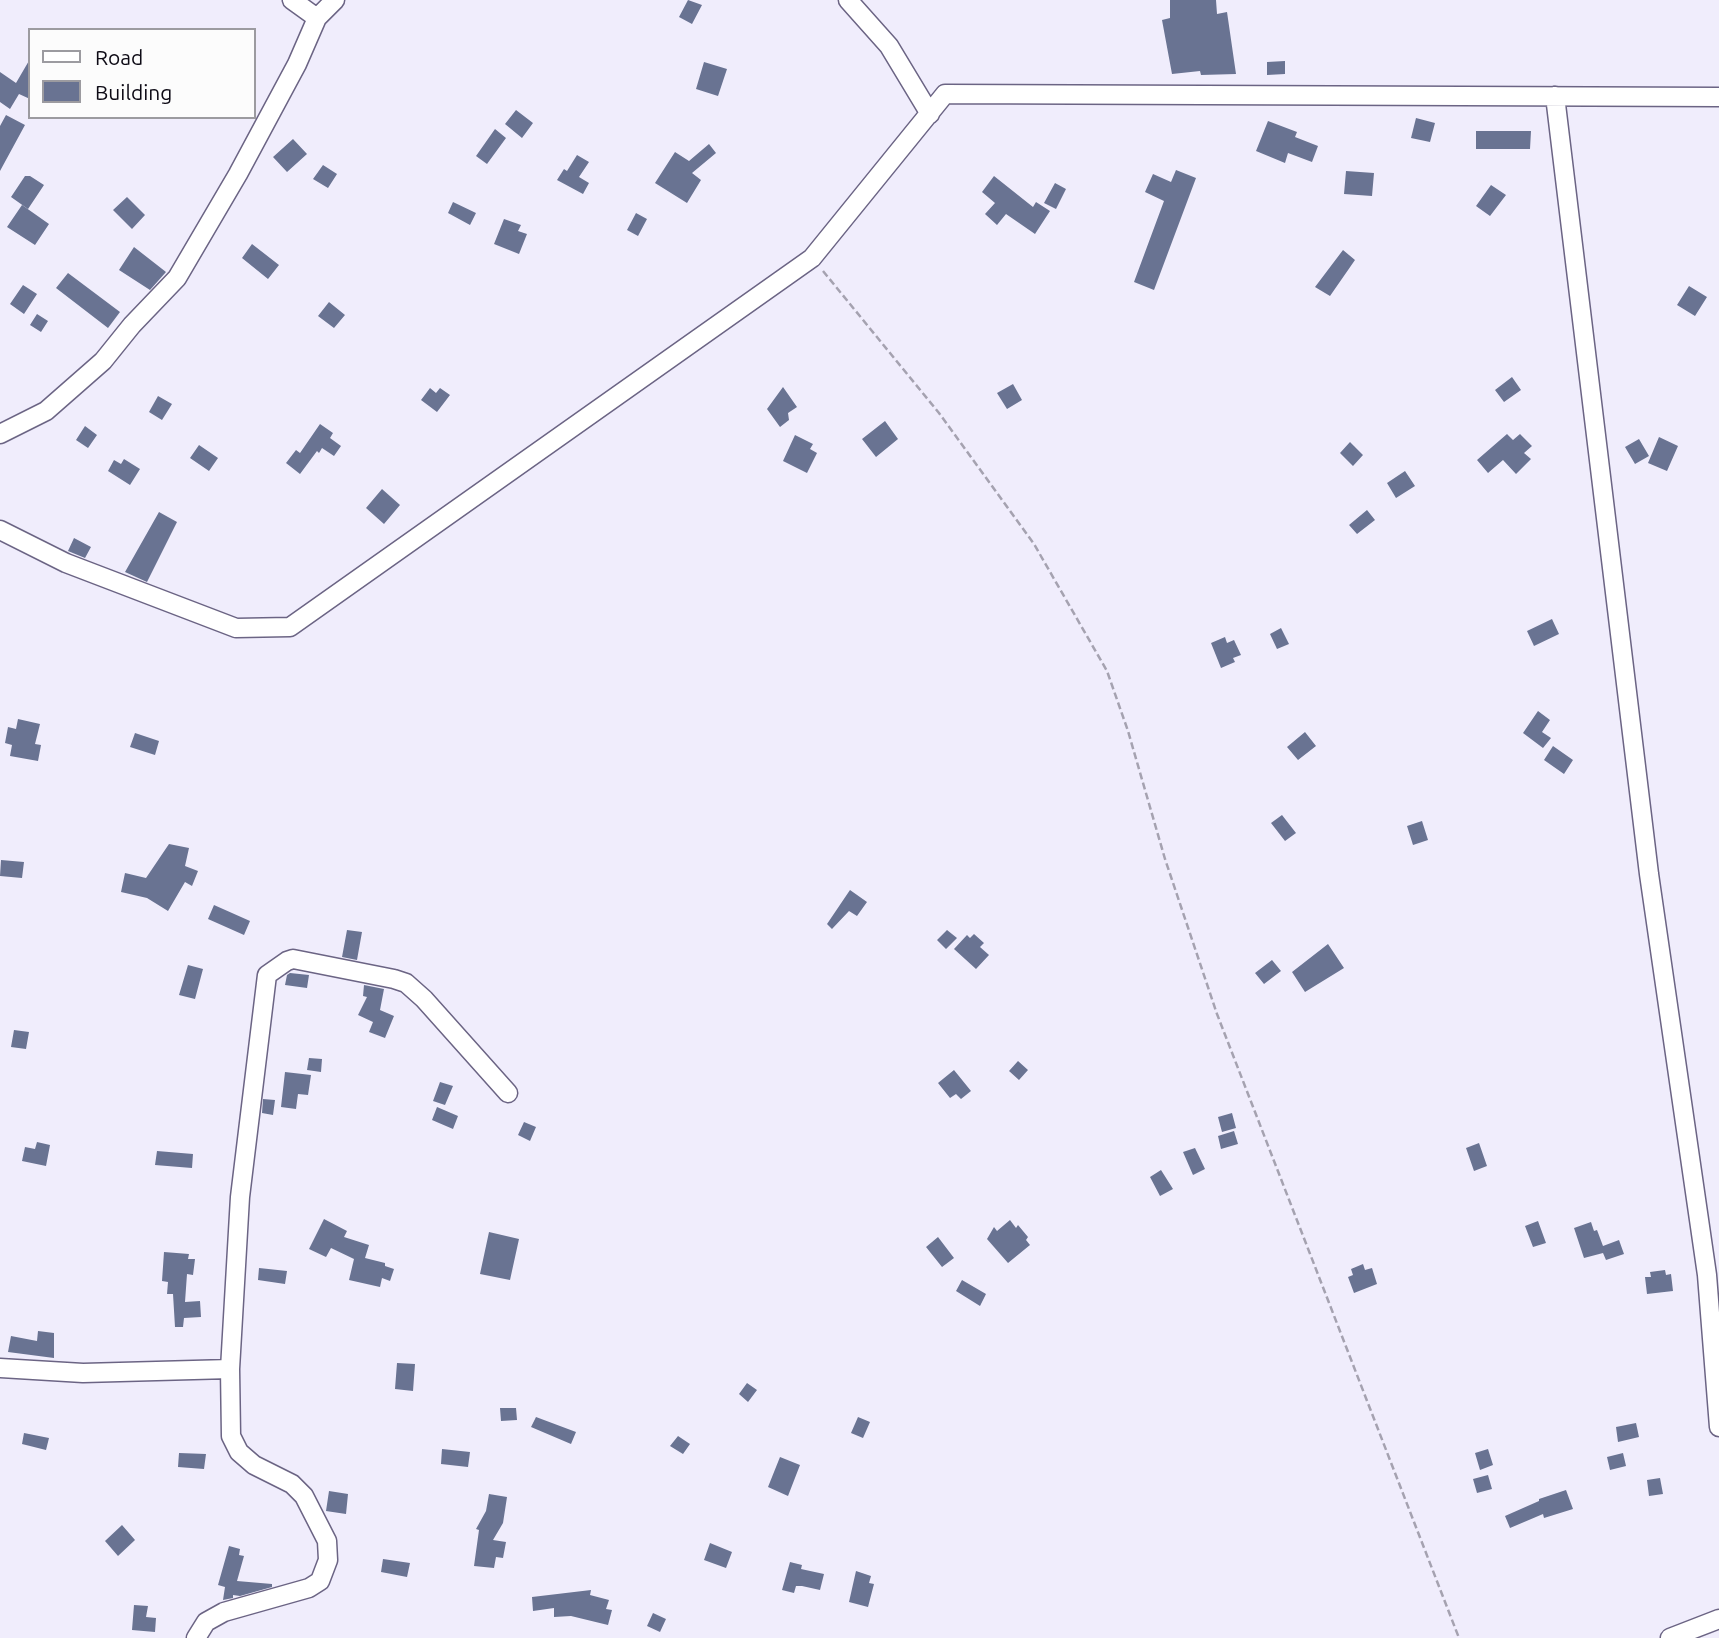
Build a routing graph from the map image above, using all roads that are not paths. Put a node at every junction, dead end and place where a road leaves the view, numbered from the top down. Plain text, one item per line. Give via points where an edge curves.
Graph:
1 (292, 0) edge
2 (335, 0) edge
3 (848, 0) edge
4 (317, 18) junction
5 (1555, 96) junction
6 (1719, 97) edge
7 (930, 114) junction
8 (0, 434) edge
9 (0, 530) edge
10 (508, 1093) dead end
11 (0, 1368) edge
12 (230, 1369) junction
13 (1719, 1427) edge
14 (1719, 1619) edge
15 (196, 1638) edge
16 (1670, 1638) edge

1 - 4 street
2 - 4 street
3 - 7 street via 889,46
4 - 8 street via 238,174 177,278 103,361 46,411
5 - 6 street
5 - 7 street via 945,94
5 - 13 street via 1649,874 1707,1275
7 - 9 street via 812,258 290,627 236,628 66,563
10 - 12 street via 407,984 293,960 267,975 240,1197
11 - 12 street via 83,1373
12 - 15 street via 232,1436 239,1452 304,1496 327,1541 328,1560 320,1581 309,1588 224,1612 206,1622
14 - 16 street

